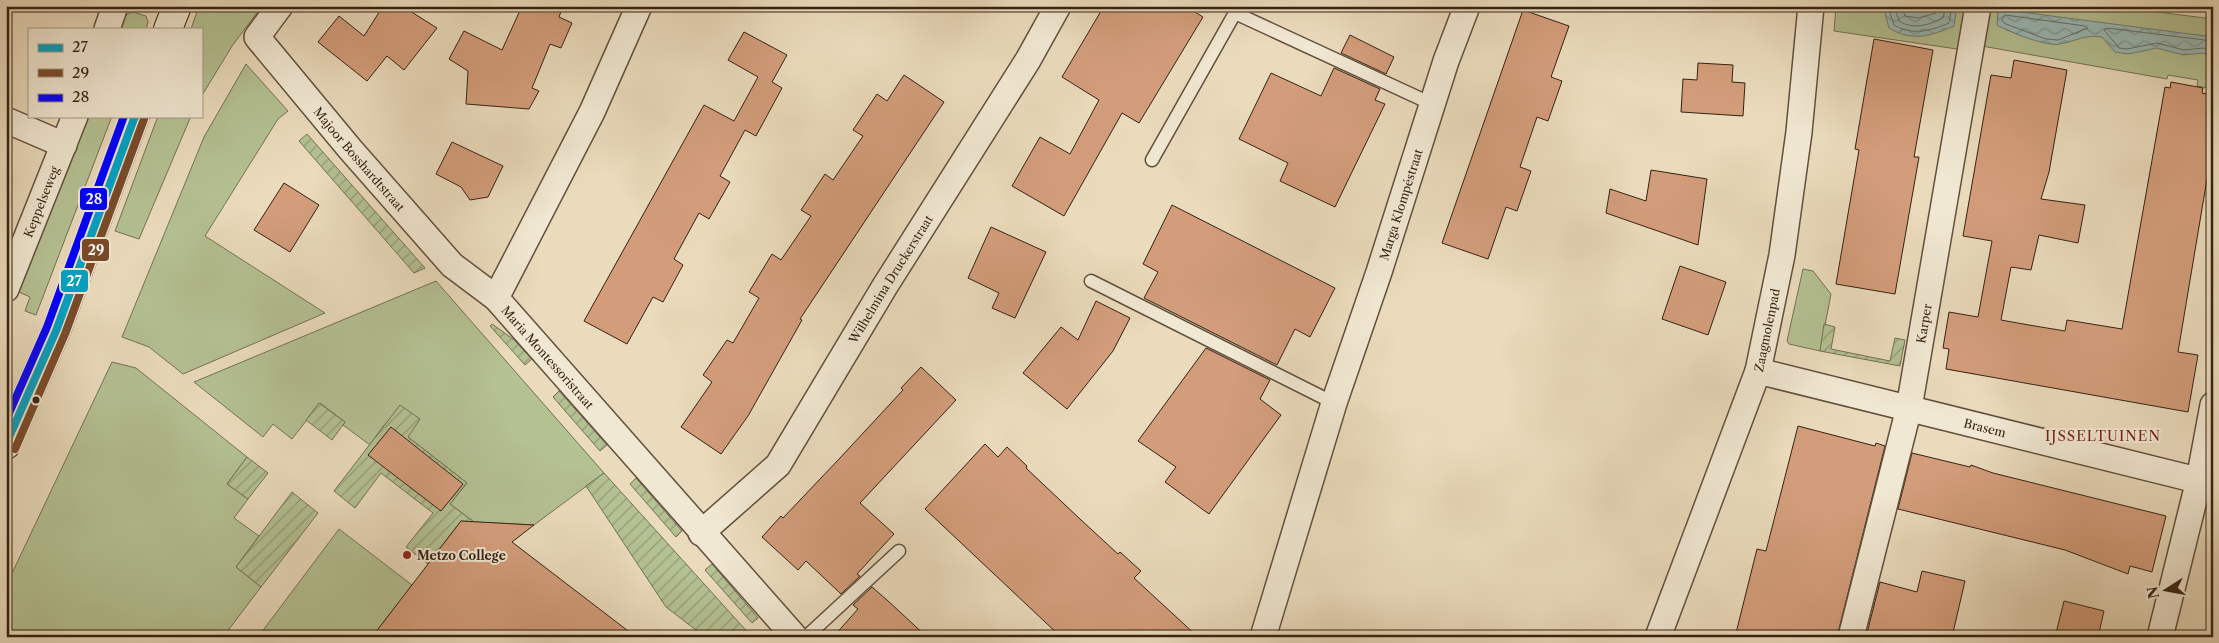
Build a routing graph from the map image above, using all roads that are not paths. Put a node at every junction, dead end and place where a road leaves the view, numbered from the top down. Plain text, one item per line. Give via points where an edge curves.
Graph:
1 (115, 6) edge
2 (280, 6) edge
3 (639, 6) edge
4 (1058, 6) edge
5 (1467, 6) edge
6 (1811, 6) edge
7 (1978, 6) edge
8 (107, 28) edge
9 (1432, 104) junction
10 (74, 118) edge
11 (134, 118) edge
12 (6, 120) edge
13 (64, 145) junction
14 (1152, 160) dead end
15 (1091, 281) dead end
16 (6, 289) edge
17 (496, 298) junction
18 (1758, 371) junction
19 (1334, 403) junction
20 (2213, 404) edge
21 (1909, 408) junction
22 (6, 445) edge
23 (2206, 482) edge
24 (701, 533) junction
25 (899, 551) dead end
26 (1267, 635) edge
27 (795, 637) edge
28 (806, 637) edge
29 (1658, 637) edge
30 (1851, 637) edge
31 (2160, 637) edge

1 - 8 street
2 - 17 street, Majoor Bosshardtstraat via 257,37 452,265
3 - 17 street, Maria Montessoristraat via 592,112
4 - 24 street, Wilhelmina Druckerstraat via 1028,60 885,286 778,465
5 - 9 street, Marga Klompéstraat
6 - 18 street, Zaagmolenpad via 1785,236
7 - 21 street, Karper
9 - 14 lane via 1235,13
9 - 19 street, Marga Klompéstraat
10 - 13 street, Keppelseweg
11 - 22 main road via 56,331
12 - 13 street
13 - 16 street, Keppelseweg
15 - 19 lane
17 - 24 street, Maria Montessoristraat
18 - 21 street, Brasem
18 - 29 street, Zaagmolenpad
19 - 26 street, Marga Klompéstraat
20 - 23 street
21 - 23 street, Brasem
21 - 30 street, Karper
23 - 31 street
24 - 27 street, Maria Montessoristraat
25 - 28 lane

